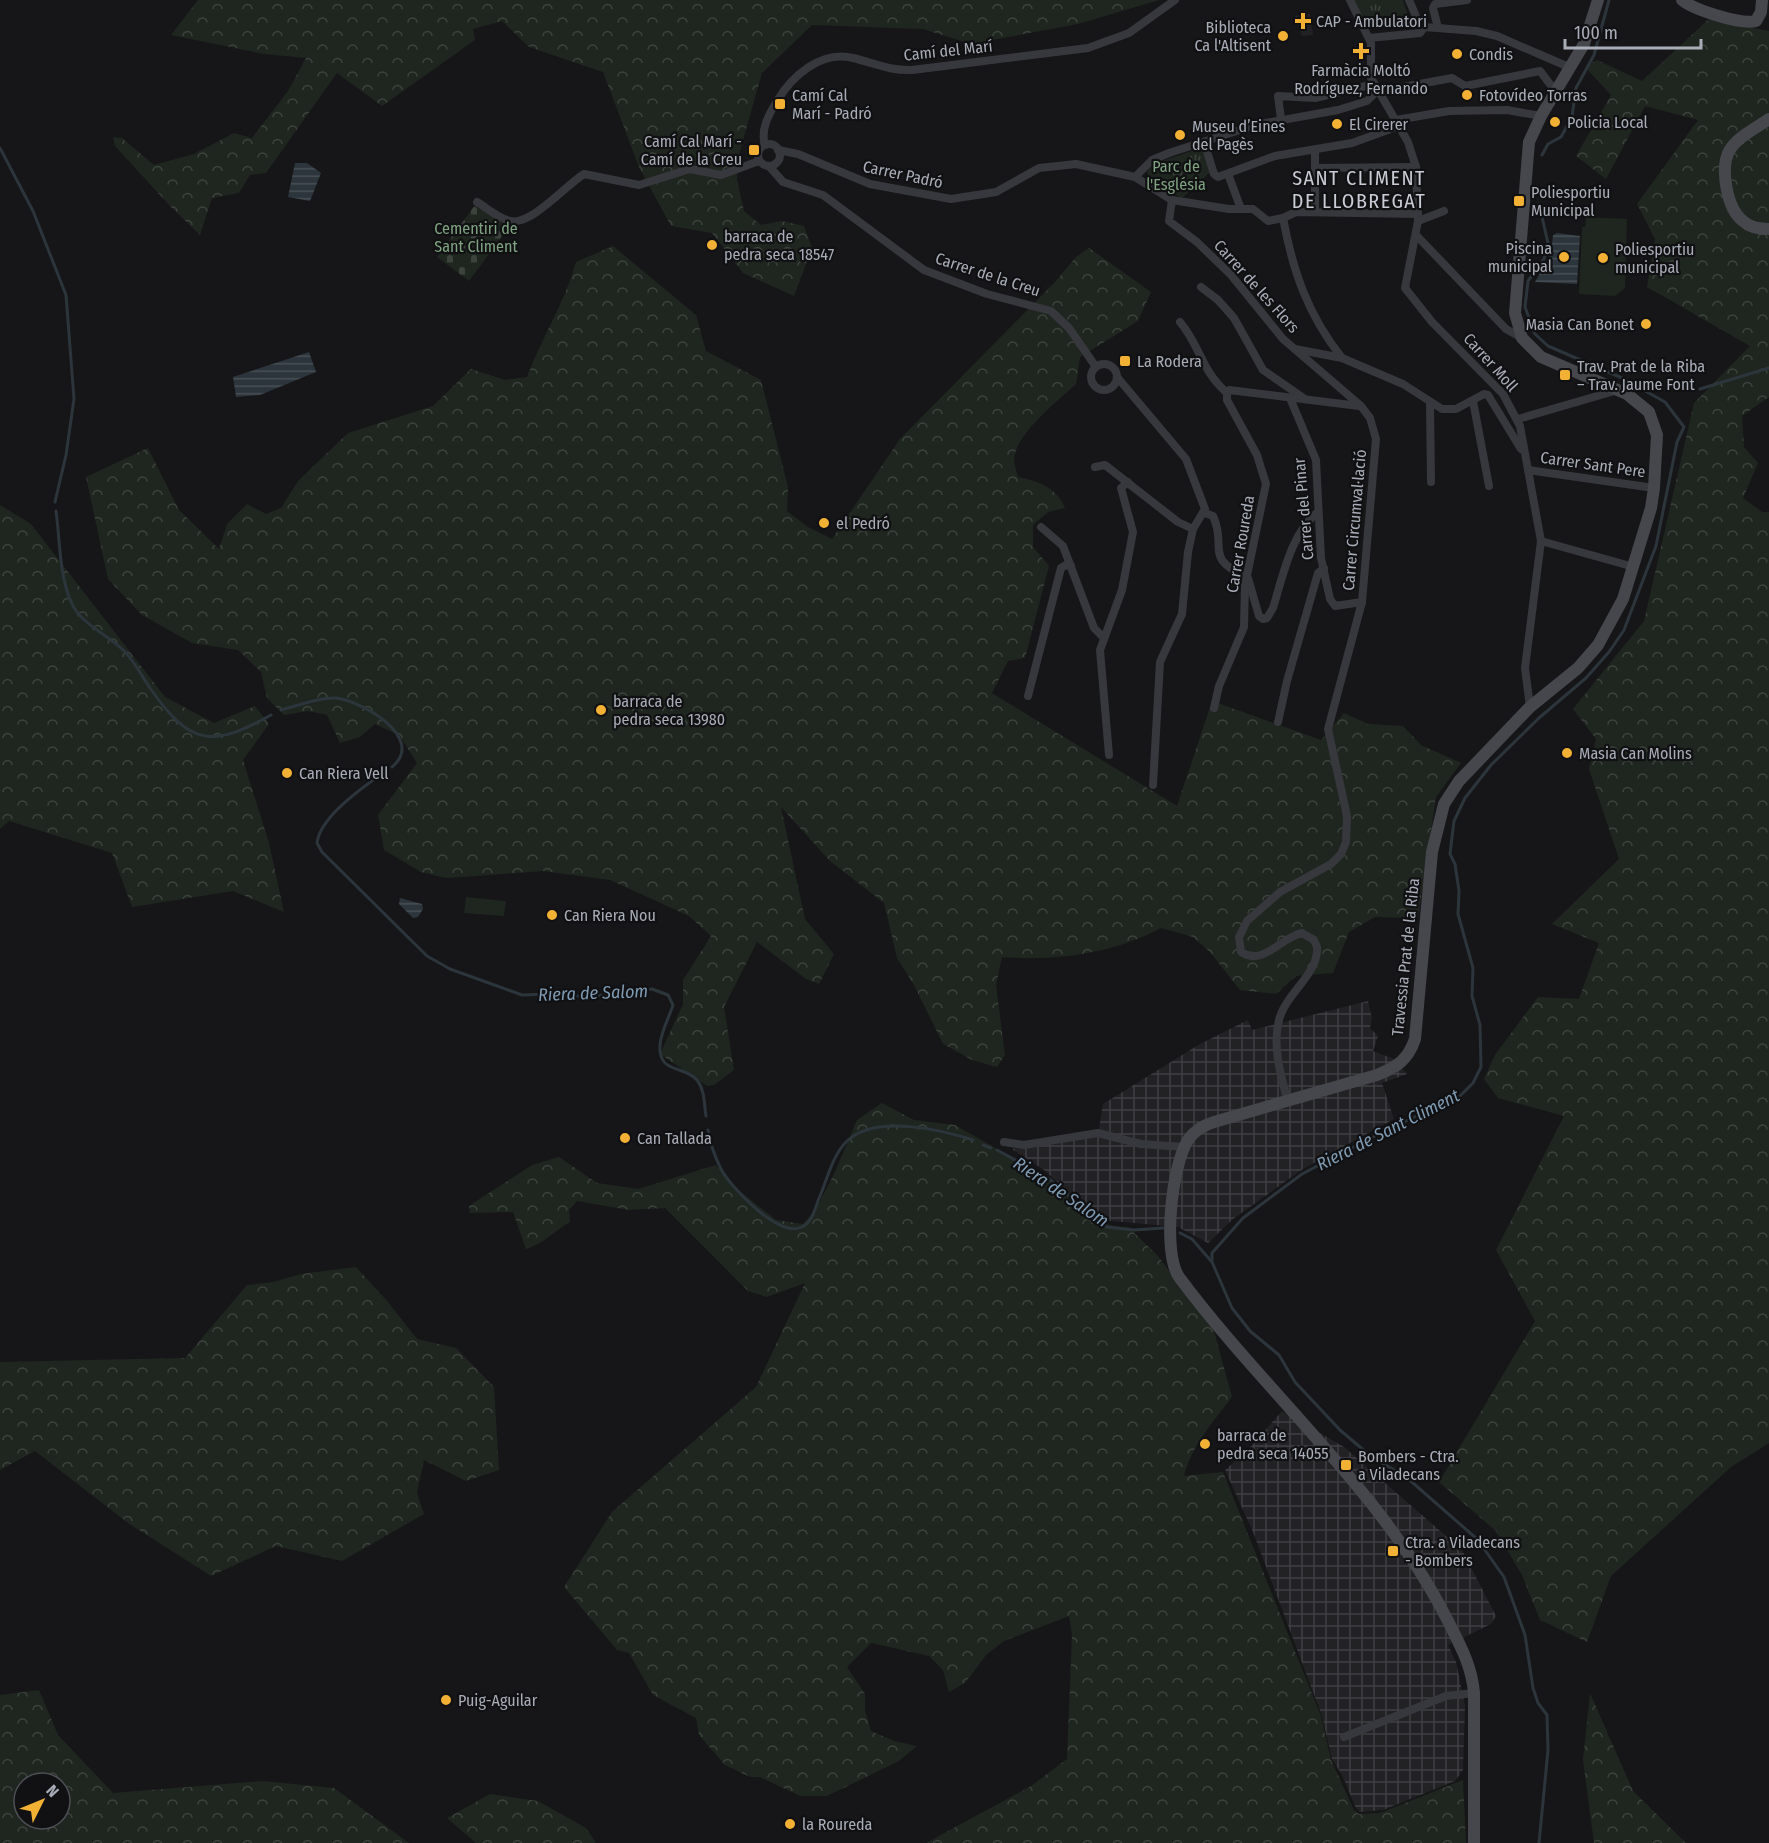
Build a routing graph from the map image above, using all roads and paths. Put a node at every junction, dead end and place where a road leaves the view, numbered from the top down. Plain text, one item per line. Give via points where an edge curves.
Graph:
1 (1175, 0) edge
2 (1350, 0) edge
3 (1409, 0) edge
4 (1467, 0) edge
5 (1598, 0) edge
6 (1682, 0) edge
7 (1762, 0) edge
8 (1421, 24) junction
9 (1438, 27) junction
10 (1369, 38) junction
11 (1571, 68) junction
12 (1375, 88) junction
13 (1556, 92) junction
14 (1541, 116) junction
15 (1281, 119) junction
16 (1769, 119) edge
17 (1398, 123) junction
18 (1204, 142) junction
19 (765, 145) junction
20 (778, 150) junction
21 (1315, 150) junction
22 (759, 161) junction
23 (769, 166) junction
24 (1416, 167) junction
25 (1315, 168) junction
26 (1228, 174) junction
27 (1135, 177) junction
28 (1172, 200) junction
29 (477, 202) dead end
30 (1241, 209) junction
31 (1444, 211) dead end
32 (1315, 212) junction
33 (1283, 218) junction
34 (1418, 218) junction
35 (1769, 229) edge
36 (1416, 235) junction
37 (1201, 287) dead end
38 (1180, 322) dead end
39 (1522, 338) junction
40 (1294, 349) junction
41 (1342, 358) junction
42 (1096, 367) junction
43 (1117, 377) junction
44 (1618, 390) junction
45 (1227, 393) junction
46 (1345, 393) junction
47 (1290, 398) junction
48 (1306, 400) junction
49 (1473, 401) junction
50 (1430, 402) junction
51 (1336, 403) junction
52 (1361, 406) junction
53 (1518, 419) junction
54 (1525, 456) junction
55 (1095, 467) dead end
56 (1528, 470) junction
57 (1128, 482) junction
58 (1431, 482) dead end
59 (1489, 486) dead end
60 (1654, 488) junction
61 (1318, 512) junction
62 (1205, 513) junction
63 (1041, 527) dead end
64 (1193, 529) junction
65 (1541, 541) junction
66 (1071, 566) junction
67 (1324, 567) junction
68 (1634, 567) junction
69 (1248, 578) junction
70 (1362, 602) junction
71 (1103, 637) junction
72 (1028, 696) dead end
73 (1530, 707) junction
74 (1214, 708) dead end
75 (1278, 722) dead end
76 (1109, 755) dead end
77 (1153, 785) dead end
78 (1288, 1102) junction
79 (1004, 1142) dead end
80 (1184, 1147) junction
81 (1474, 1694) junction
82 (1344, 1737) dead end
83 (1474, 1843) edge

1 - 19 street, Camí del Marí via 1129,33 1075,51 912,70 895,70 845,56 826,58 806,69 782,94 766,124
2 - 10 street
3 - 8 street
4 - 9 street via 1435,4
5 - 11 street via 1588,35
6 - 7 street via 1744,23 1756,21
8 - 9 street
8 - 10 street via 1422,32
9 - 11 street via 1497,36
10 - 12 street via 1370,73
11 - 13 street
12 - 13 street via 1452,78 1465,86 1540,71
12 - 15 street via 1367,101
12 - 15 street via 1331,96 1278,96
12 - 17 street, Carrer Moll
13 - 14 street
14 - 17 street via 1507,110 1449,111
14 - 39 street via 1527,153 1515,313
15 - 18 street
16 - 35 street via 1734,145 1728,153 1726,168 1737,215 1751,226
17 - 21 street via 1375,137
17 - 24 street, Carrer Moll
18 - 26 street via 1214,174
18 - 27 street via 1156,158
19 - 20 street
19 - 22 street via 759,152
20 - 23 street via 779,159
20 - 27 street, Carrer Padró via 798,154 862,182 951,199 996,192 1052,165 1076,164
21 - 25 street
21 - 26 street via 1275,156
22 - 23 street
22 - 29 street via 721,175 690,169 639,185 584,174 544,207 517,222
23 - 42 street, Carrer de la Creu via 783,182 823,195 924,270 987,294 1050,311 1069,328
24 - 25 street
24 - 34 street, Carrer Moll
25 - 32 street
26 - 30 street
27 - 28 street, Carrer Padró
28 - 30 street
28 - 40 street, Carrer de les Flors via 1169,221 1227,270
30 - 33 street via 1257,210 1266,220
31 - 34 street
32 - 33 street via 1296,212
32 - 34 street
33 - 41 street via 1292,266 1304,296 1321,330
34 - 36 street, Carrer Moll
36 - 39 street via 1506,329
36 - 53 street, Carrer Moll via 1405,276 1408,294 1503,394
37 - 48 street via 1234,318 1263,370
38 - 45 street via 1194,339 1206,371
39 - 44 street, Travessia Prat de la Riba via 1550,363
40 - 41 street
40 - 46 street, Carrer Circumval·lació
41 - 50 street via 1403,384
42 - 43 street, Carrer de la Creu via 1111,366
42 - 43 street, Carrer de la Creu via 1091,381 1100,390 1112,388
43 - 62 street, Carrer de la Creu via 1186,459
44 - 53 street
44 - 60 street, Travessia Prat de la Riba via 1644,406 1654,423 1658,454
45 - 47 street via 1229,390
45 - 69 street, Carrer Roureda via 1265,475 1264,501
46 - 51 street via 1343,401
46 - 52 street, Carrer Circumval·lació
47 - 48 street
47 - 61 street, Carrer del Pinar via 1316,460
48 - 51 street
49 - 50 street via 1452,410
49 - 54 street via 1484,394 1493,398
49 - 59 street
50 - 58 street
51 - 52 street
52 - 70 street, Carrer Circumval·lació via 1374,427 1377,451
53 - 54 street, Carrer Moll
54 - 56 street, Carrer Moll
55 - 57 street via 1105,465
56 - 60 street, Carrer Sant Pere
56 - 65 street, Carrer Moll
57 - 64 street via 1178,522
57 - 71 street via 1121,488 1132,526 1130,550 1120,597
60 - 68 street, Travessia Prat de la Riba
61 - 67 street, Carrer del Pinar
61 - 69 street via 1309,519 1294,548 1267,618 1259,616
62 - 64 street
62 - 69 street, Carrer de la Creu via 1213,516 1222,562
63 - 66 street via 1060,542
64 - 77 street via 1182,614 1158,672
65 - 68 street
65 - 73 street, Carrer Moll via 1525,668
66 - 71 street via 1094,628
66 - 72 street via 1061,568
67 - 70 street via 1332,603 1337,606
67 - 75 street, Carrer del Pinar via 1318,573
68 - 73 street, Travessia Prat de la Riba via 1623,599 1598,645 1578,668
69 - 74 street, Carrer Roureda via 1244,627
70 - 78 street, Carrer Circumval·lació via 1329,724 1347,816 1343,848 1325,868 1288,886 1265,903 1247,921 1238,944 1244,954 1256,956 1302,933 1317,946 1313,964 1279,1019 1279,1069
71 - 76 street via 1100,661
73 - 78 street, Travessia Prat de la Riba via 1446,798 1437,828 1414,1039 1407,1057 1398,1066 1377,1075
78 - 80 street, Travessia Prat de la Riba via 1208,1124 1194,1132
79 - 80 street via 1024,1145 1098,1133 1141,1144
80 - 81 street via 1169,1241 1172,1264 1402,1544 1436,1597 1466,1656
81 - 82 street via 1446,1696
81 - 83 street

